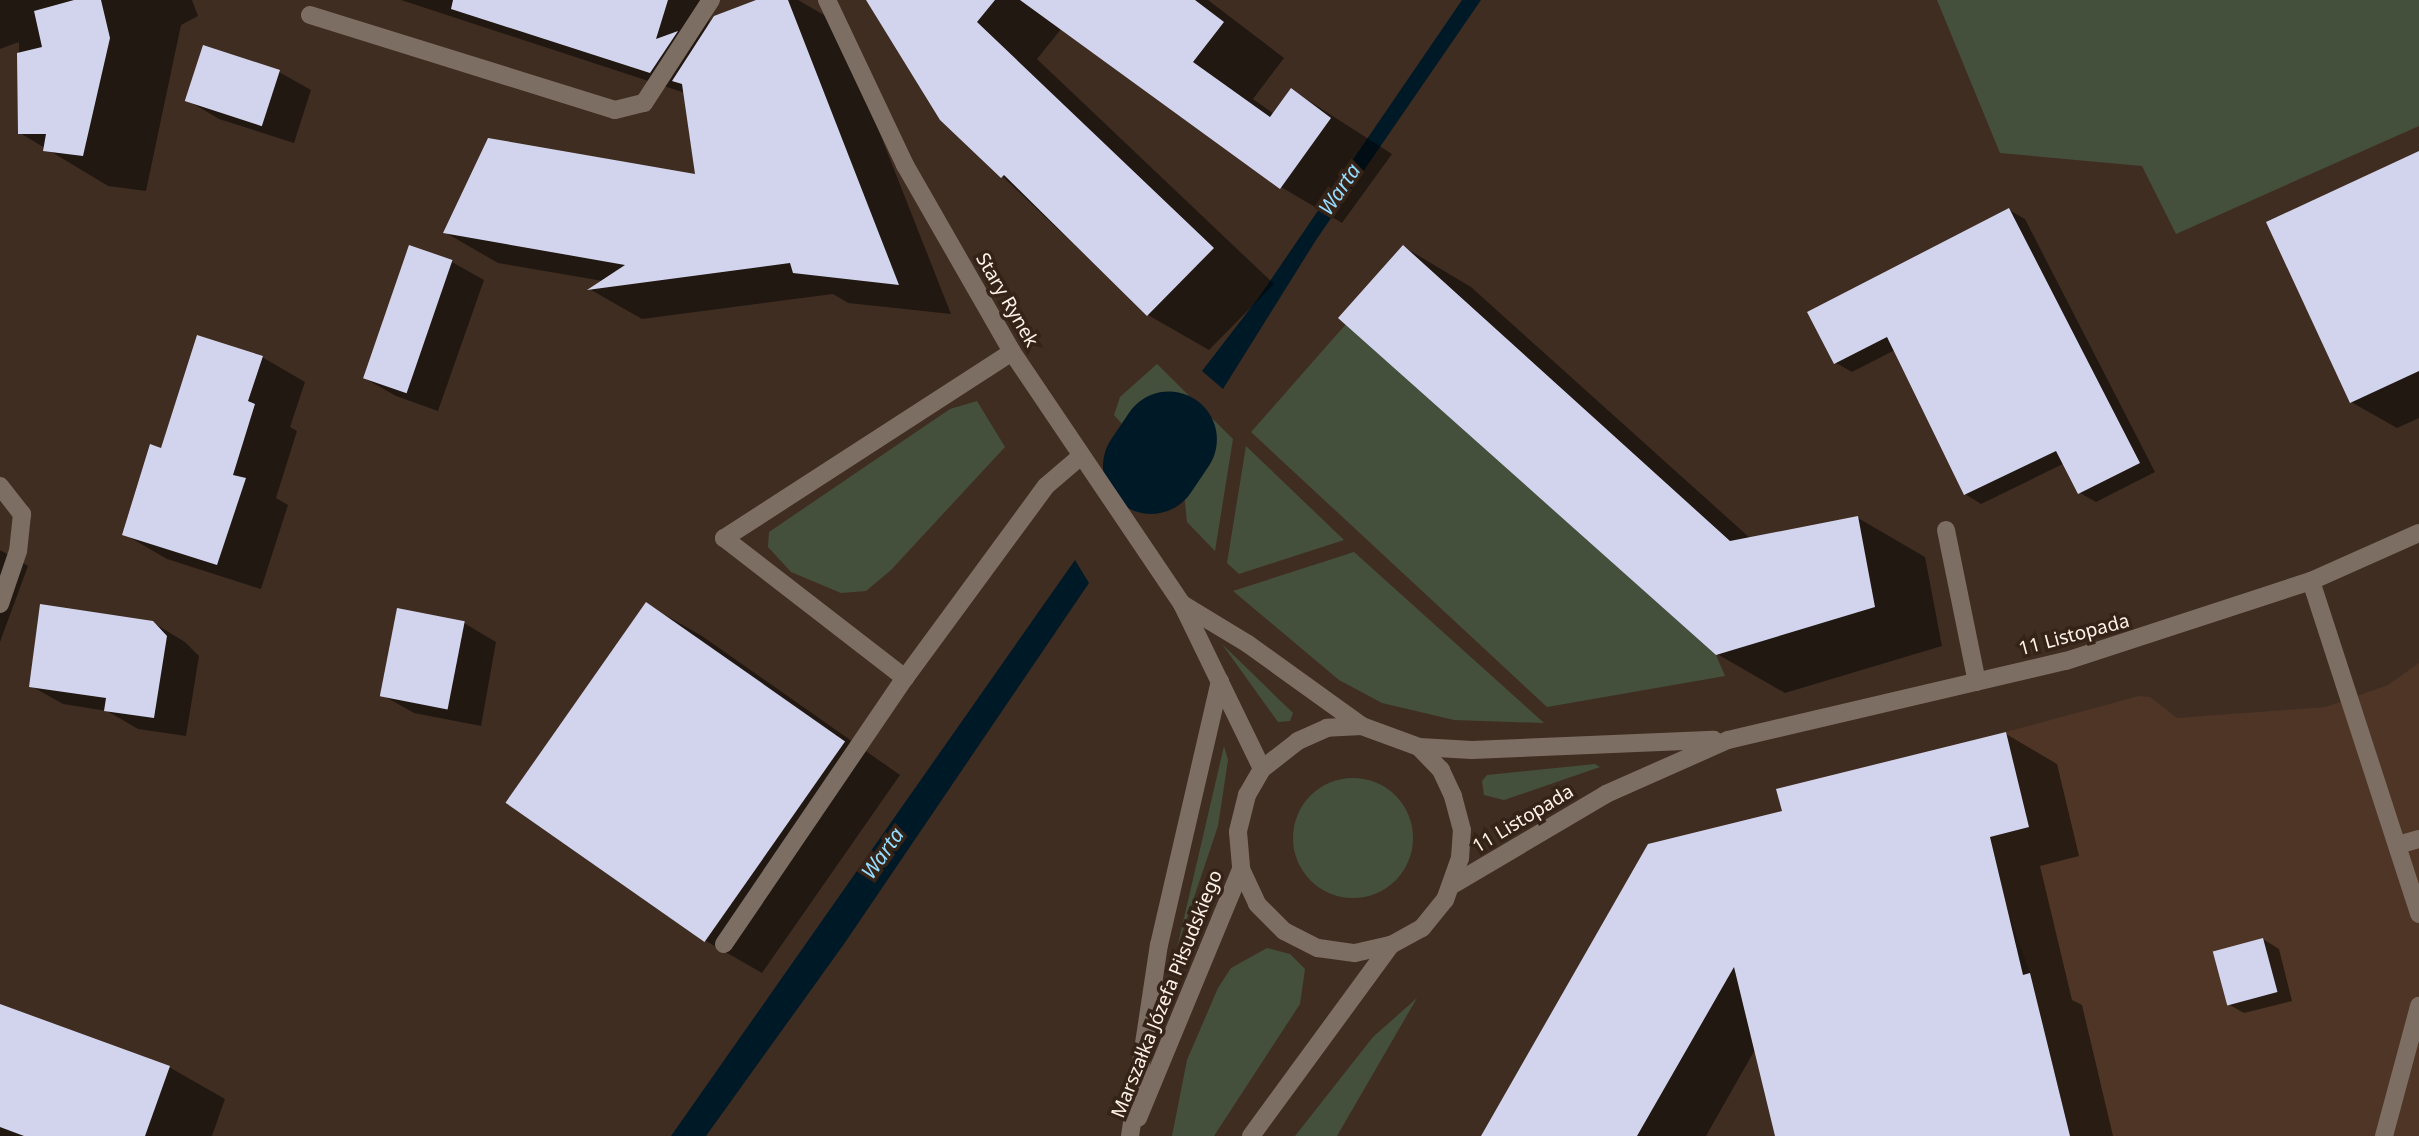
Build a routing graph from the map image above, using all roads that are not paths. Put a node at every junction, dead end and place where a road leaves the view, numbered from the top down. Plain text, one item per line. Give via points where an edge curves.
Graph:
1 (711, 0) edge
2 (827, 0) edge
3 (310, 15) dead end
4 (1012, 352) junction
5 (1086, 464) junction
6 (0, 486) edge
7 (1946, 530) dead end
8 (2419, 533) edge
9 (2311, 581) junction
10 (0, 604) edge
11 (1182, 604) junction
12 (905, 678) junction
13 (1220, 681) junction
14 (1977, 682) junction
15 (1362, 726) junction
16 (1728, 740) junction
17 (1419, 747) junction
18 (1262, 769) junction
19 (2419, 839) edge
20 (2398, 845) junction
21 (1241, 869) junction
22 (1454, 884) junction
23 (2419, 914) edge
24 (724, 944) dead end
25 (1391, 945) junction
26 (2419, 1006) edge
27 (1130, 1136) edge
28 (1251, 1136) edge
29 (2384, 1136) edge

1 - 3 street via 644,103 615,110
2 - 4 street, Stary Rynek via 905,165
4 - 5 street, Stary Rynek
4 - 12 street via 724,538
5 - 11 street, Stary Rynek
5 - 12 street via 1046,486
6 - 10 street via 22,514 18,551
7 - 14 street
8 - 9 street, 11 Listopada
9 - 14 street, 11 Listopada via 2177,627
9 - 20 street
11 - 13 street, Stary Rynek
11 - 15 street, Stary Rynek
12 - 24 street
13 - 18 street, Stary Rynek
13 - 27 street via 1159,945
14 - 16 street, 11 Listopada
15 - 17 street
15 - 18 street via 1317,733 1276,755
16 - 17 street, 11 Listopada via 1472,750
16 - 22 street, 11 Listopada via 1606,794
17 - 22 street via 1441,770 1462,830
18 - 21 street via 1247,796 1238,832
19 - 20 street
20 - 23 street
21 - 25 street via 1257,904 1284,931 1318,948 1355,953
21 - 27 street, Marszałka Józefa Piłsudskiego
22 - 25 street via 1422,928
25 - 28 street
26 - 29 street

